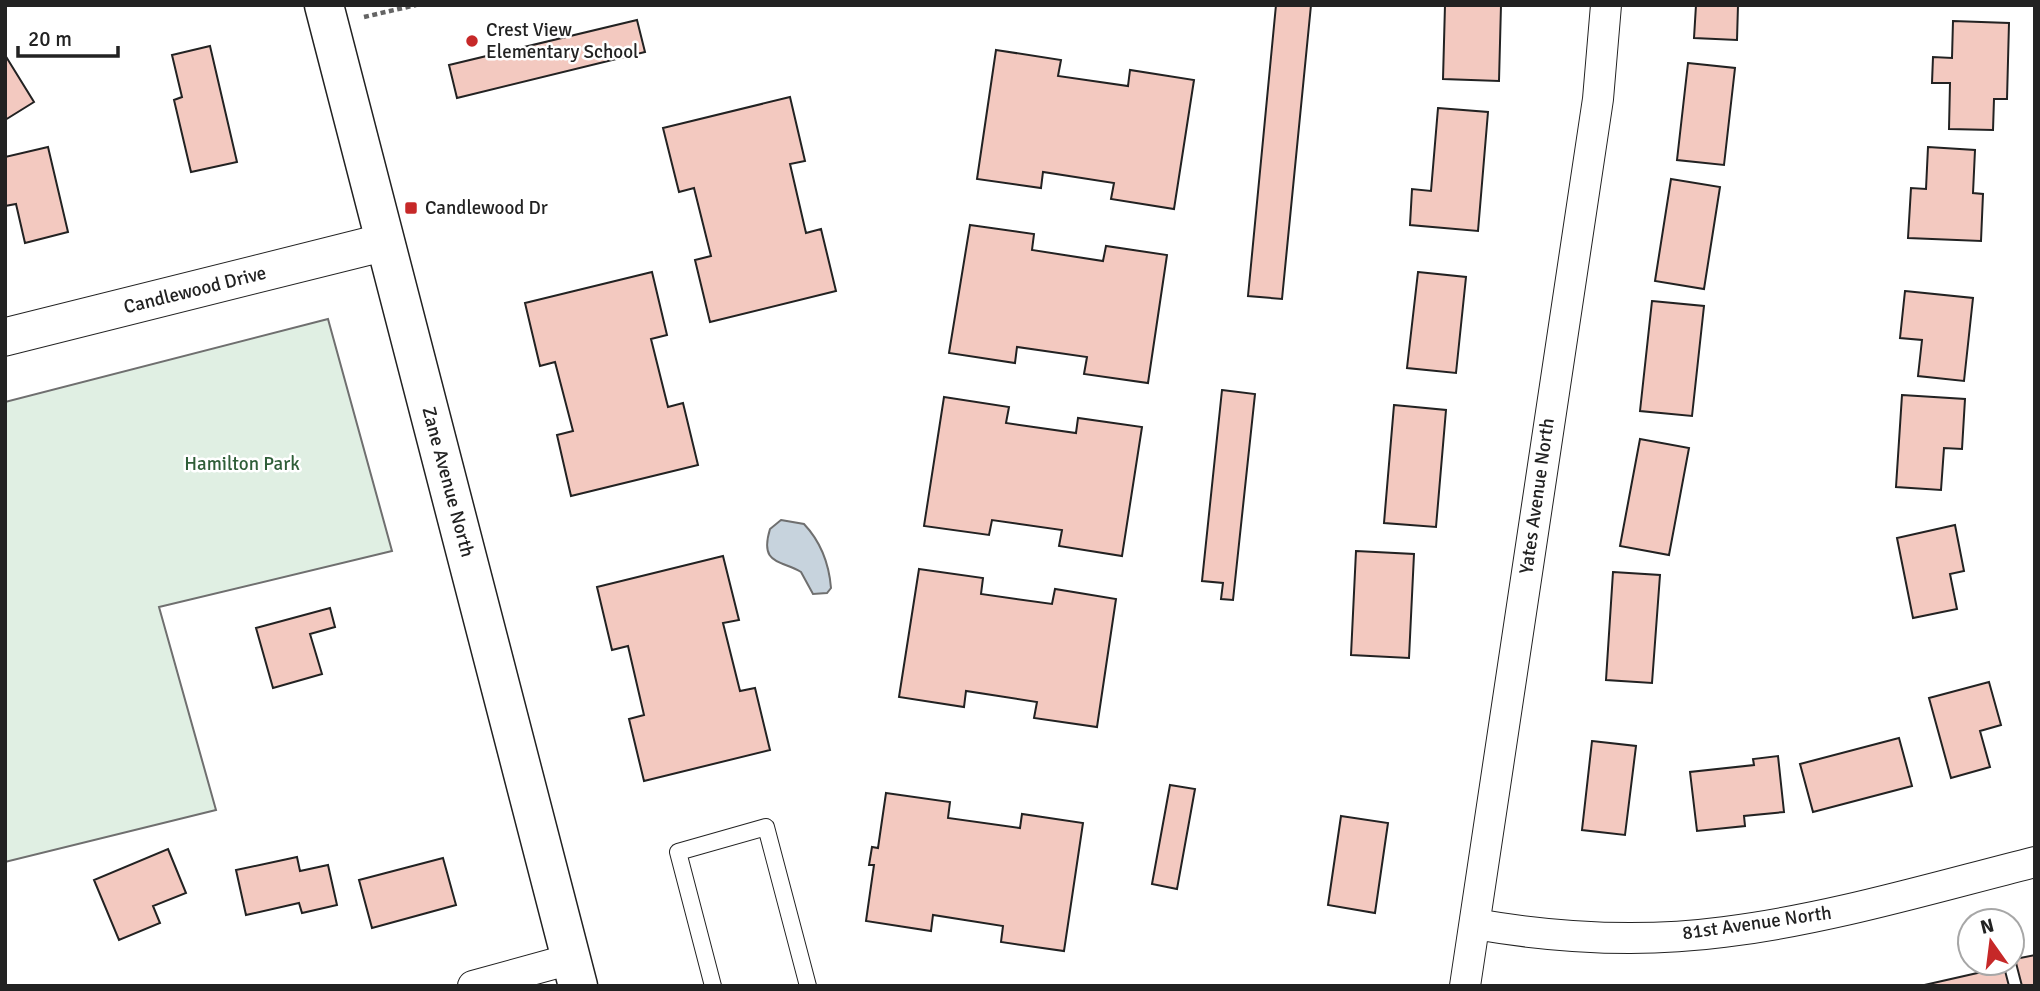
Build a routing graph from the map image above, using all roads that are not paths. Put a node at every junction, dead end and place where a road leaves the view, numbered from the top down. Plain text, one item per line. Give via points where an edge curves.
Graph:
1 (1606, 5) edge
2 (327, 15) edge
3 (386, 242) junction
4 (5, 337) edge
5 (2035, 862) edge
6 (1475, 924) junction
7 (575, 973) edge
8 (473, 986) edge
9 (713, 986) edge
10 (808, 986) edge
11 (1465, 986) edge

1 - 6 street, Yates Avenue North via 1598,99
2 - 3 main road, Zane Avenue North
3 - 4 street, Candlewood Drive
3 - 7 main road, Zane Avenue North
5 - 6 street, 81st Avenue North via 1823,916 1722,933 1618,939
6 - 11 street, Yates Avenue North
7 - 8 street, Zane Avenue North
9 - 10 lane via 678,852 766,827

